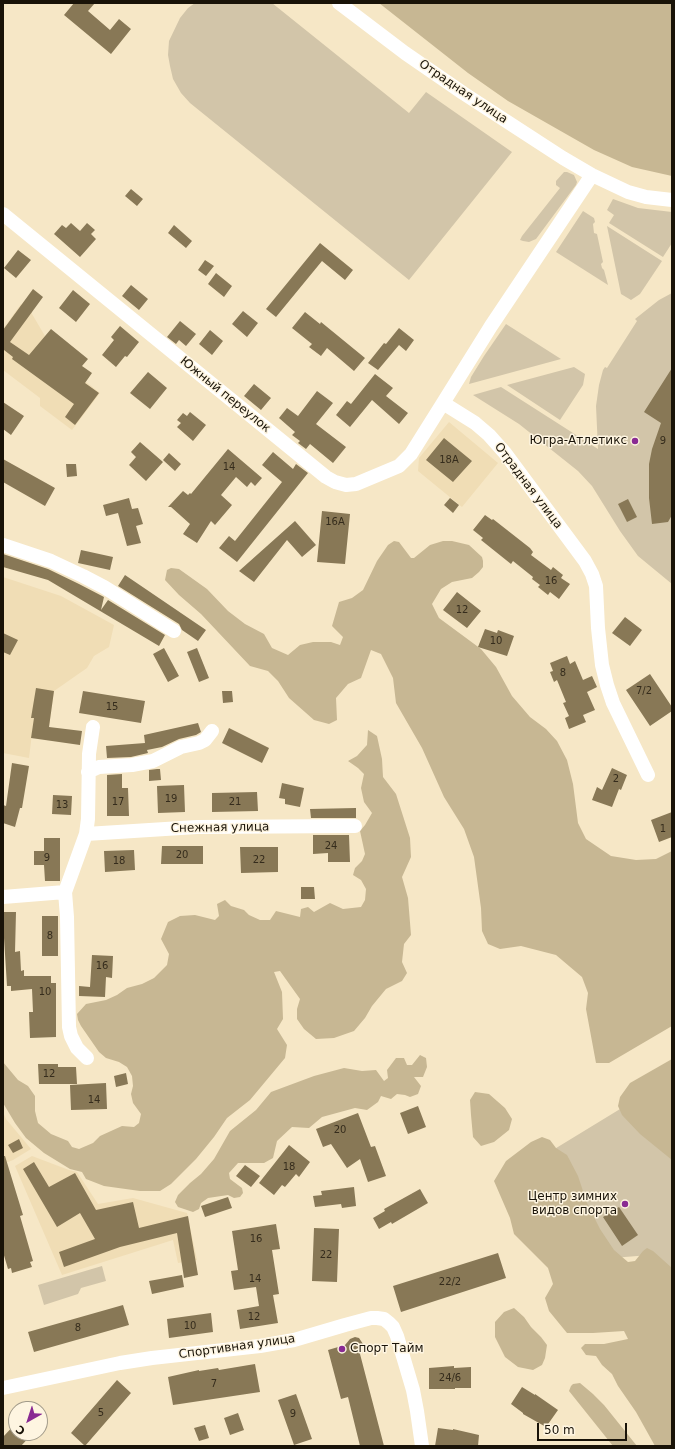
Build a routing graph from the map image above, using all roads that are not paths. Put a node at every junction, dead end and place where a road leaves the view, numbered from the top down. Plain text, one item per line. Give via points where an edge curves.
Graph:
1 (339, 3) edge
2 (592, 175) junction
3 (672, 200) edge
4 (3, 214) edge
5 (443, 403) junction
6 (3, 545) edge
7 (174, 631) dead end
8 (92, 727) dead end
9 (212, 731) dead end
10 (88, 772) junction
11 (648, 775) dead end
12 (355, 826) dead end
13 (86, 834) junction
14 (65, 892) junction
15 (3, 897) edge
16 (87, 1058) dead end
17 (3, 1388) edge
18 (422, 1446) edge

1 - 2 street, Отрадная улица via 463,93
2 - 3 street, Отрадная улица via 628,192
2 - 5 street
4 - 5 street, Южный переулок via 335,482 356,484 399,466 411,454
5 - 11 street, Отрадная улица via 475,423 505,453 592,574 596,586 602,665 607,686 612,703
6 - 7 street via 51,561 83,576
8 - 10 street
9 - 10 street via 205,740 181,747 153,761 99,767
10 - 13 street
12 - 13 street, Снежная улица via 197,827
13 - 14 street
14 - 15 street
14 - 16 street via 68,917 69,1027 71,1036
17 - 18 street, Спортивная улица via 120,1363 294,1340 377,1318 389,1322 398,1336 418,1410

